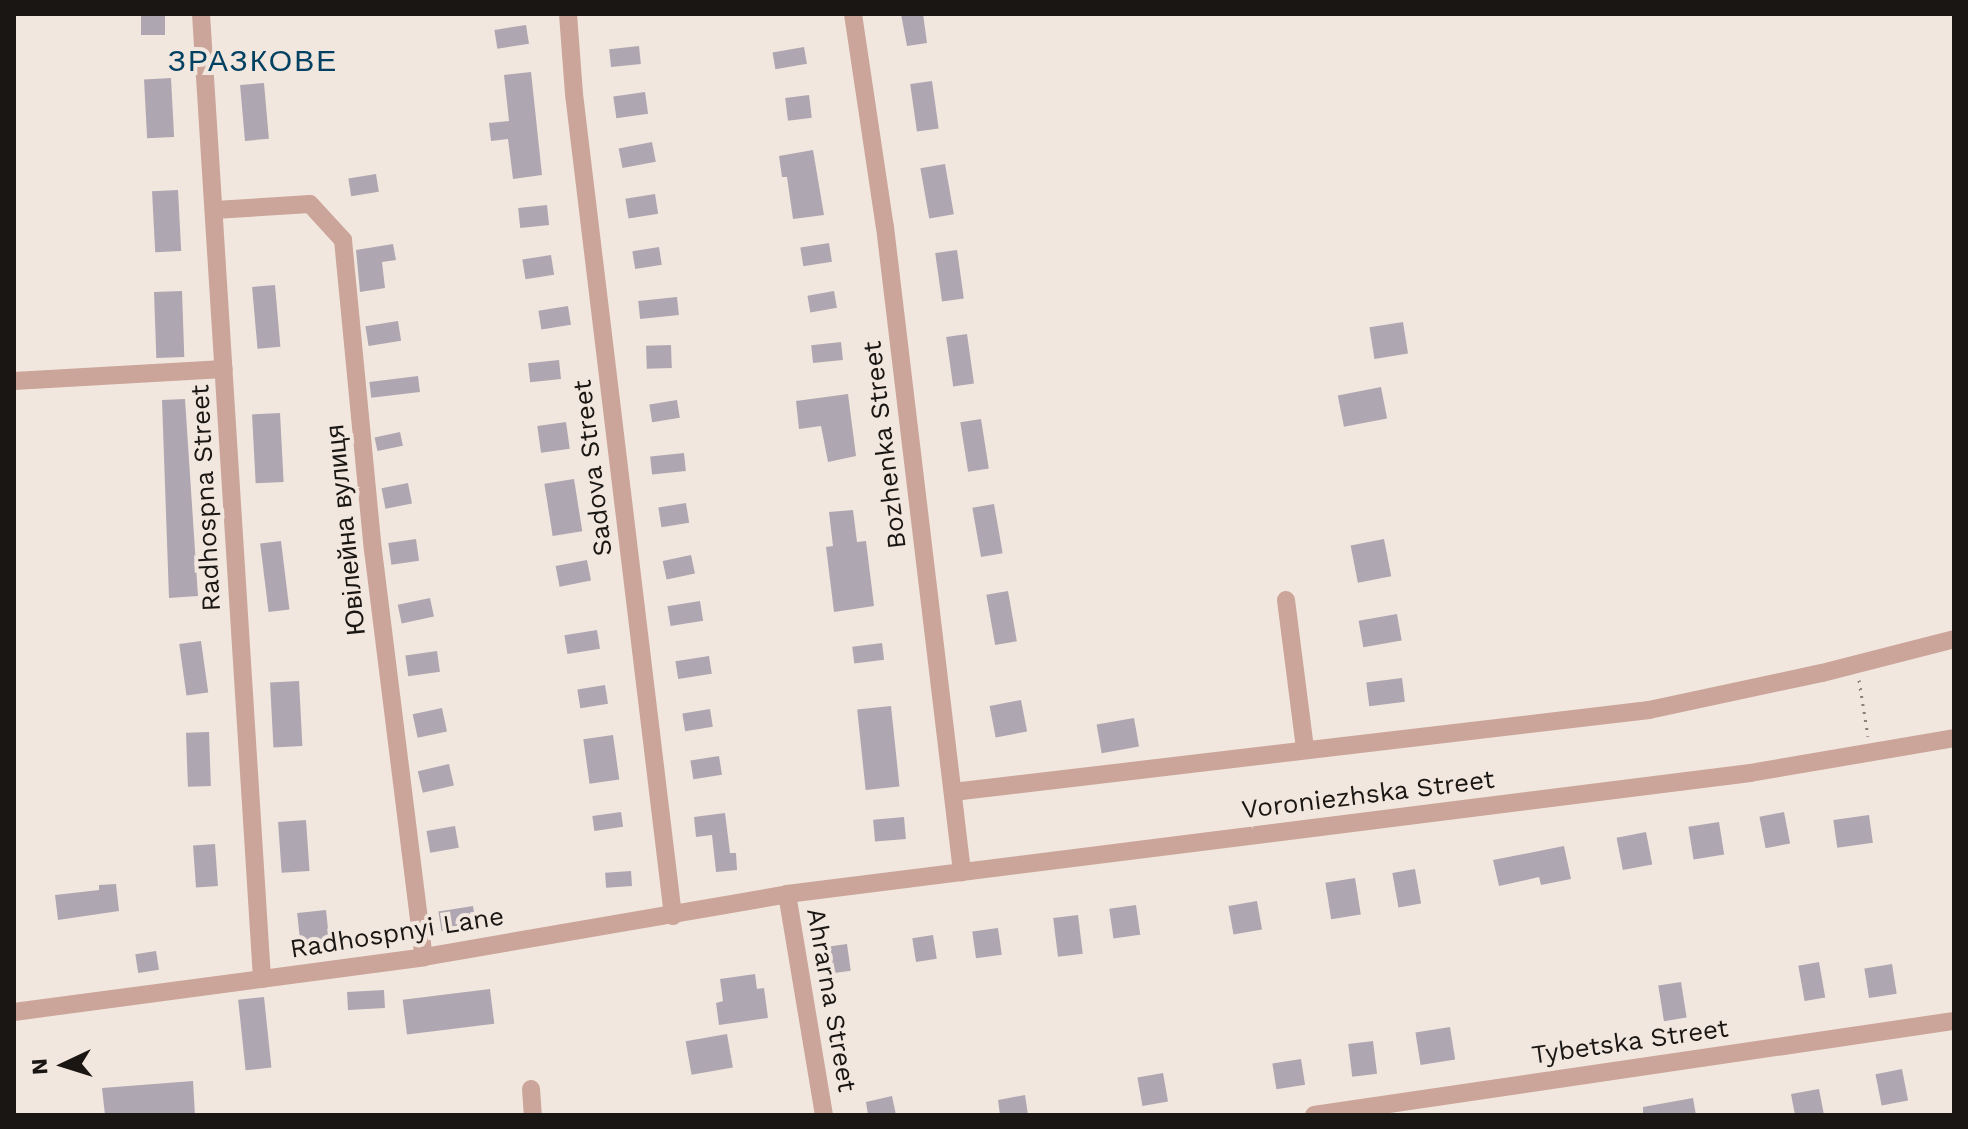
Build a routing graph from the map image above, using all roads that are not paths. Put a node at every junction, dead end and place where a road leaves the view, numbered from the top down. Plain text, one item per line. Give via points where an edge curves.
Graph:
1 (201, 14) edge
2 (568, 14) edge
3 (853, 14) edge
4 (215, 210) junction
5 (224, 369) junction
6 (14, 381) edge
7 (1286, 600) dead end
8 (1954, 639) edge
9 (1954, 738) edge
10 (1305, 749) junction
11 (953, 792) junction
12 (962, 872) junction
13 (787, 894) junction
14 (673, 916) junction
15 (424, 957) junction
16 (262, 979) junction
17 (14, 1012) edge
18 (1954, 1021) edge
19 (531, 1089) dead end
20 (533, 1115) edge
21 (824, 1115) edge
22 (1314, 1115) edge

1 - 4 street, Radhospna Street
2 - 14 street, Sadova Street
3 - 11 street, Bozhenka Street via 885,227
4 - 5 street, Radhospna Street
4 - 15 street, Ювілейна вулиця via 310,204 343,240 373,550
5 - 6 street
5 - 16 street, Radhospna Street
7 - 10 street
8 - 10 street via 1649,710
9 - 12 street, Voroniezhska Street via 1750,773
10 - 11 street
11 - 12 street, Bozhenka Street
12 - 13 street, Voroniezhska Street
13 - 14 street, Radhospnyi Lane
13 - 21 street, Ahrarna Street
14 - 15 street, Radhospnyi Lane
15 - 16 street, Radhospnyi Lane
16 - 17 street, Radhospnyi Lane
18 - 22 street, Tybetska Street
19 - 20 street

